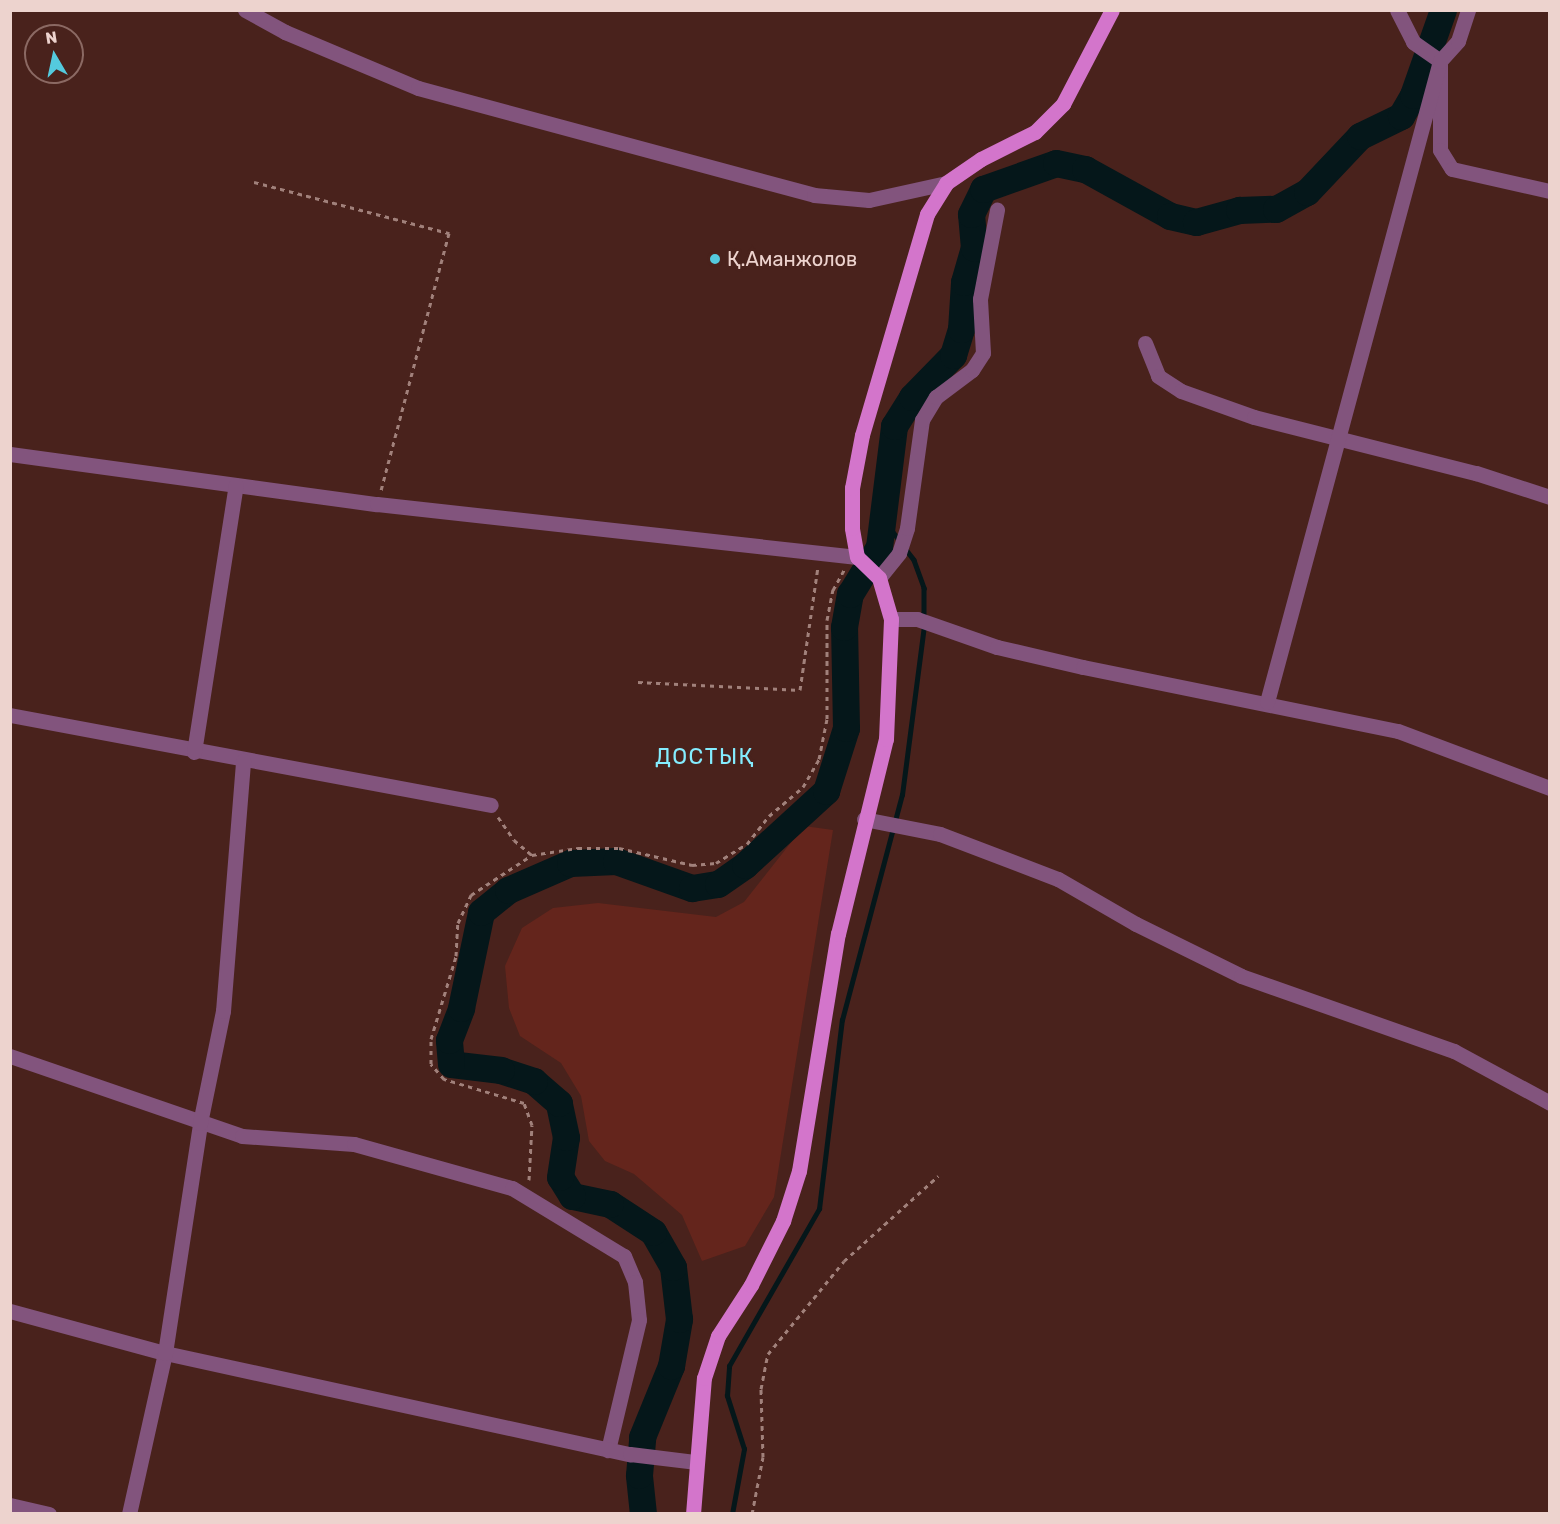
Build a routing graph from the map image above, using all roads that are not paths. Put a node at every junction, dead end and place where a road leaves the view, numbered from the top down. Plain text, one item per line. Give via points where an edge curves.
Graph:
1 (245, 10) edge
2 (1112, 10) edge
3 (1397, 10) edge
4 (1468, 10) edge
5 (1440, 61) junction
6 (946, 183) junction
7 (1550, 191) edge
8 (998, 210) dead end
9 (1145, 343) dead end
10 (1338, 438) junction
11 (10, 454) edge
12 (236, 485) junction
13 (1550, 497) edge
14 (857, 557) junction
15 (879, 579) junction
16 (891, 619) junction
17 (1267, 702) junction
18 (10, 715) edge
19 (194, 752) junction
20 (243, 761) junction
21 (1550, 788) edge
22 (490, 805) road end
23 (864, 819) junction
24 (10, 1056) edge
25 (1550, 1102) edge
26 (200, 1123) junction
27 (10, 1311) edge
28 (165, 1353) junction
29 (608, 1450) junction
30 (695, 1462) junction
31 (10, 1506) edge
32 (49, 1514) edge
33 (129, 1514) edge
34 (693, 1514) edge

1 - 6 street via 285,32 418,88 814,195 869,200
2 - 6 main road via 1063,104 1035,132 981,159
3 - 5 street via 1413,42
4 - 5 street via 1458,40
5 - 7 street via 1440,150 1452,169
5 - 10 street
6 - 14 main road via 927,214 862,435 852,488
8 - 15 street via 980,298 983,352 972,370 936,397 922,420 907,528 899,553
9 - 10 street via 1158,376 1181,391 1254,417
10 - 13 street via 1476,473
10 - 17 street
11 - 12 street
12 - 14 street
12 - 19 street
14 - 15 main road
15 - 16 main road
16 - 17 street via 917,619 997,647
16 - 23 main road via 886,739
17 - 21 street via 1398,731
18 - 19 street
19 - 20 street
20 - 22 street
20 - 26 street via 223,1011
23 - 25 street via 940,834 1059,879 1136,924 1241,976 1454,1051
23 - 30 main road via 838,934 799,1170 783,1221 751,1285 718,1336 704,1378
24 - 26 street
26 - 28 street
26 - 29 street via 242,1136 354,1144 512,1188 624,1256 635,1282 639,1320
27 - 28 street
28 - 29 street
28 - 33 street
29 - 30 street
30 - 34 main road
31 - 32 street

